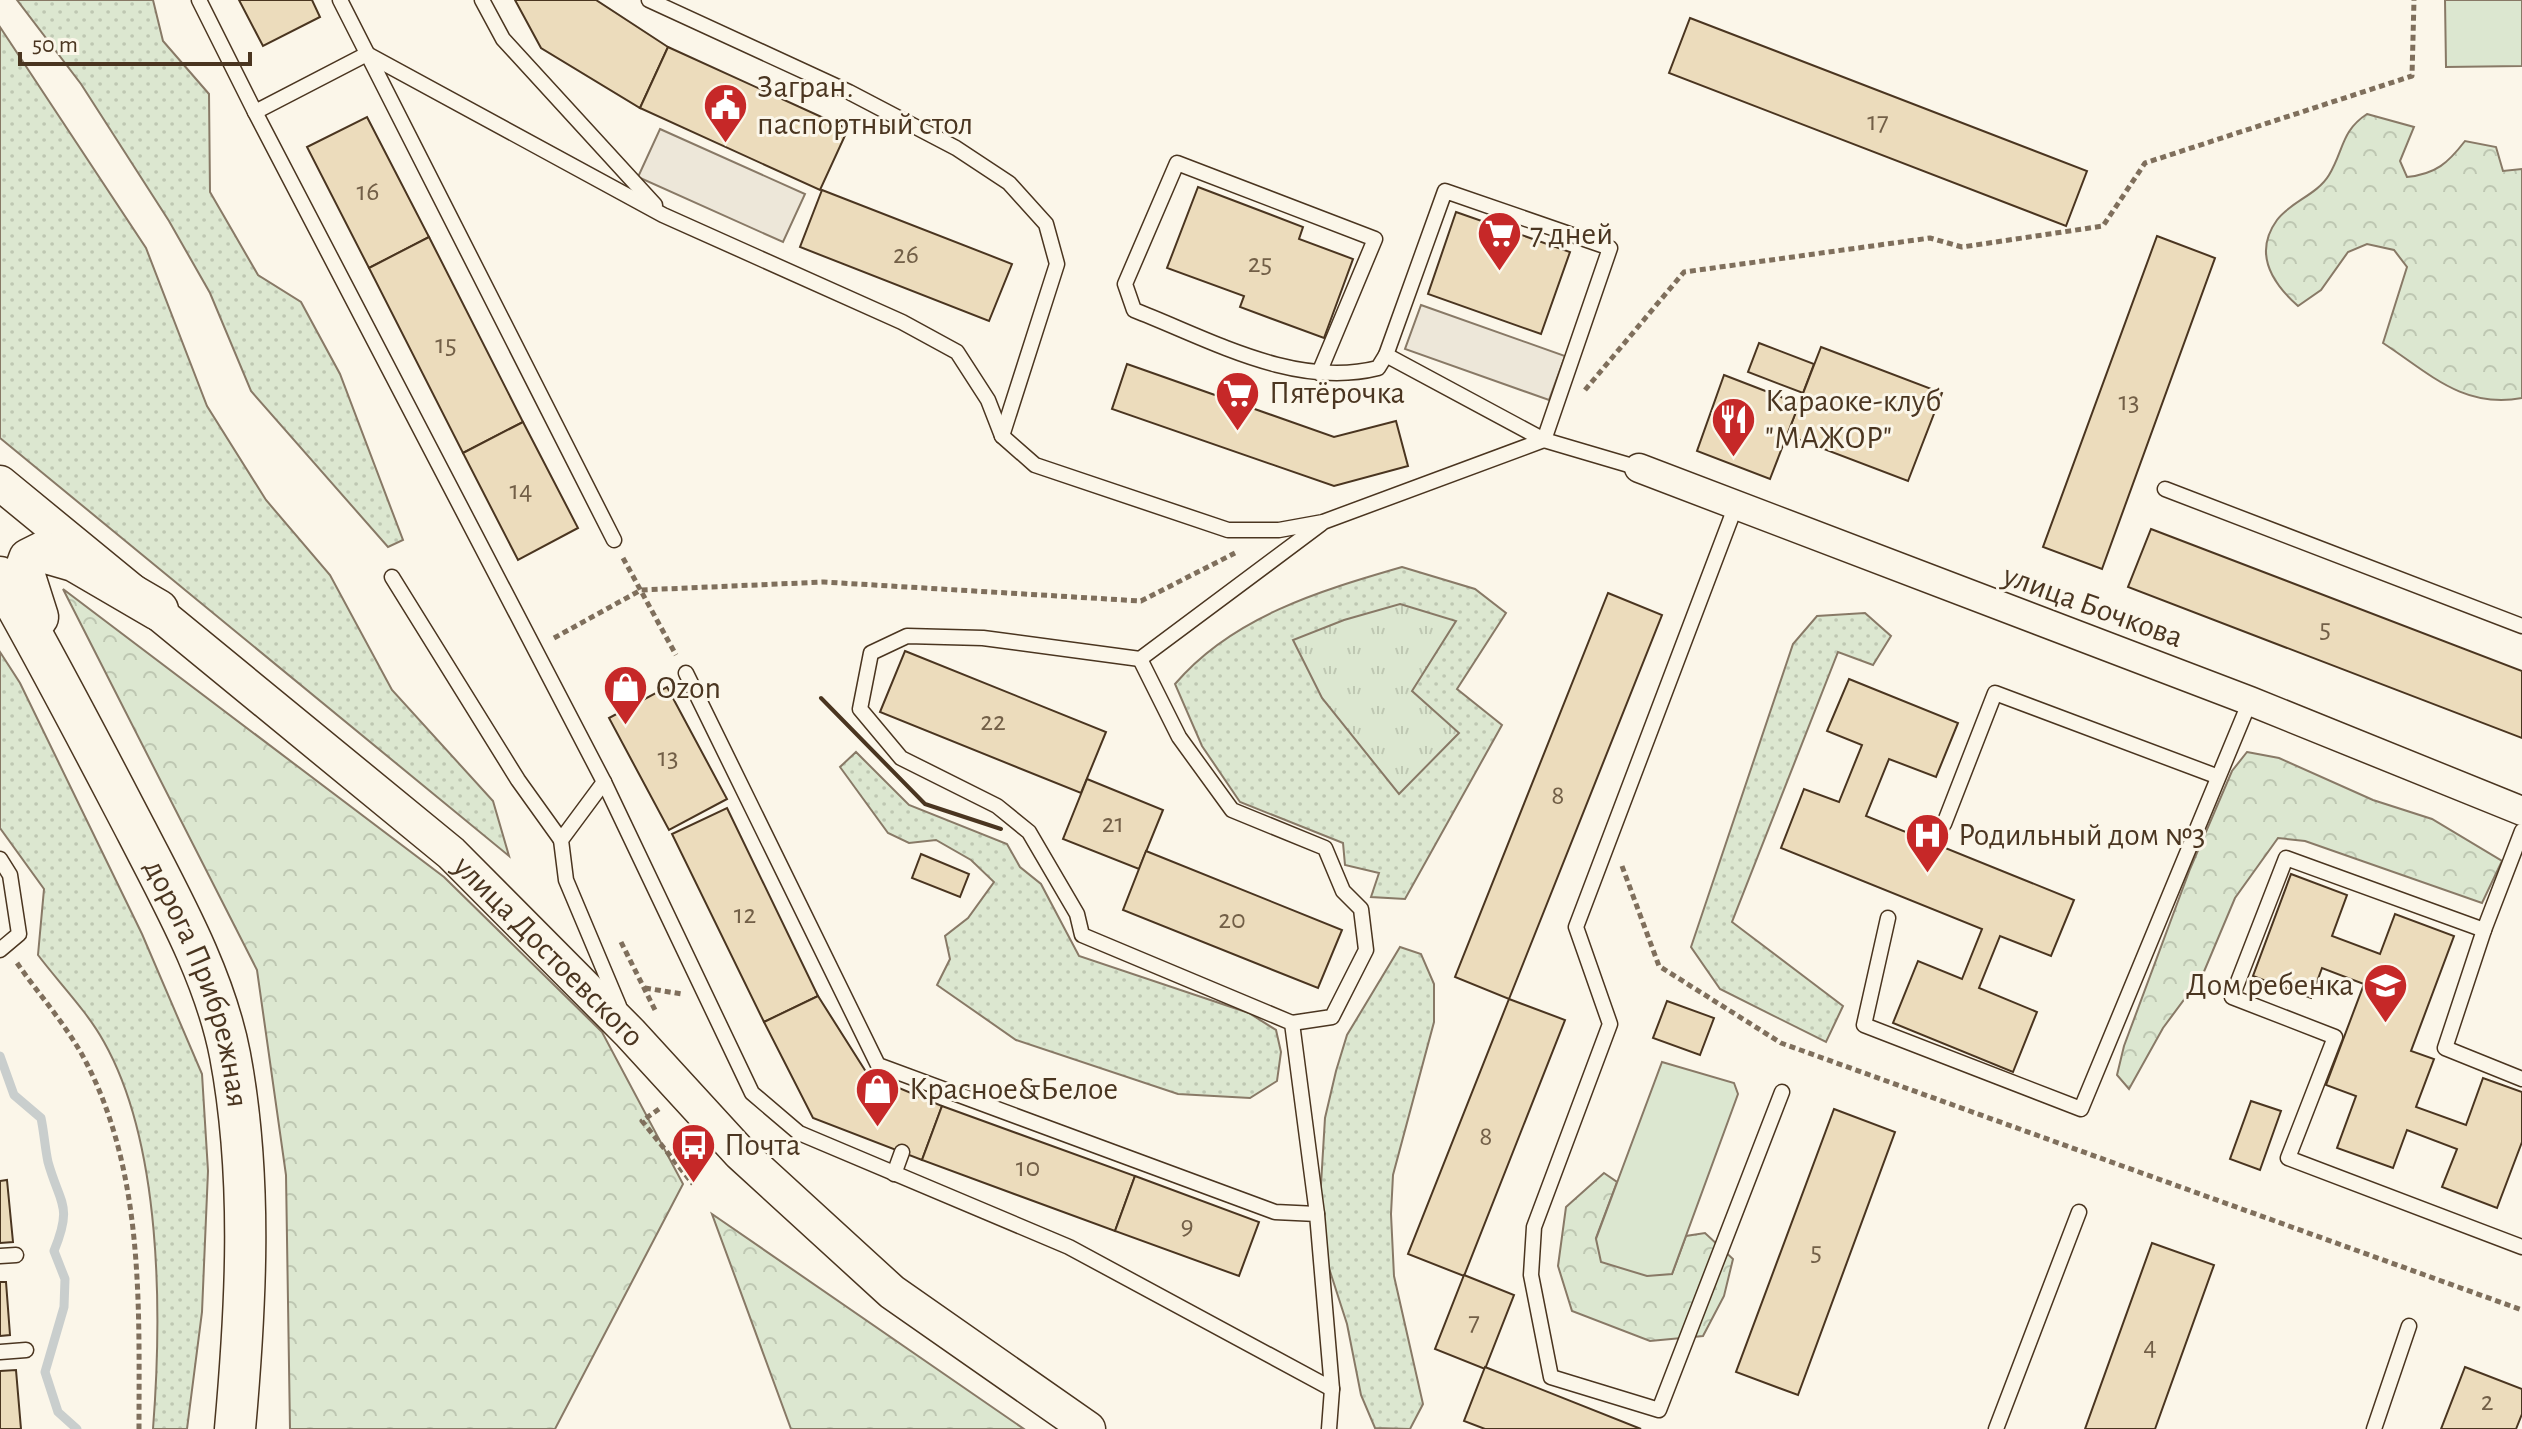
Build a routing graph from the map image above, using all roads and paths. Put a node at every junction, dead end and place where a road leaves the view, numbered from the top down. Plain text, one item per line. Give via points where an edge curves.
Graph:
1 (199, 0) edge
2 (340, 0) edge
3 (482, 0) edge
4 (649, 0) edge
5 (2414, 0) edge
6 (367, 54) junction
7 (255, 112) junction
8 (663, 215) junction
9 (1386, 355) junction
10 (1319, 373) junction
11 (1584, 392) dead end
12 (1002, 436) junction
13 (1544, 440) junction
14 (1639, 468) joint
15 (0, 483) edge
16 (2165, 489) dead end
17 (1736, 505) junction
18 (1323, 522) junction
19 (1279, 530) junction
20 (614, 540) joint
21 (0, 577) edge
22 (392, 577) dead end
23 (641, 590) junction
24 (158, 610) junction
25 (2522, 626) edge
26 (534, 649) junction
27 (1140, 659) junction
28 (686, 673) joint
29 (2250, 701) junction
30 (74, 706) junction
31 (2216, 776) junction
32 (604, 782) junction
33 (2522, 811) edge
34 (1944, 824) dead end
35 (2522, 831) edge
36 (1611, 836) junction
37 (561, 840) junction
38 (0, 859) edge
39 (1888, 918) dead end
40 (2484, 930) junction
41 (2, 948) edge
42 (644, 988) dead end
43 (707, 998) junction
44 (1292, 1023) junction
45 (630, 1033) junction
46 (2522, 1079) edge
47 (1782, 1092) dead end
48 (902, 1152) dead end
49 (894, 1174) junction
50 (2079, 1212) dead end
51 (1317, 1214) junction
52 (2522, 1247) edge
53 (16, 1255) dead end
54 (0, 1256) edge
55 (2522, 1310) edge
56 (2409, 1326) dead end
57 (26, 1350) dead end
58 (0, 1352) edge
59 (1332, 1389) junction
60 (139, 1429) edge
61 (235, 1429) edge
62 (1088, 1429) edge
63 (1329, 1429) edge
64 (1996, 1429) edge
65 (2374, 1429) edge

1 - 7 lane
2 - 6 lane
3 - 8 lane via 503,39
4 - 12 lane via 956,148 1009,183 1046,224 1057,264
5 - 11 path via 2412,76 2145,163 2103,226 1962,247 1930,238 1684,272
6 - 7 lane
6 - 8 lane
6 - 20 lane
7 - 26 lane
8 - 12 lane via 957,352 988,400
9 - 10 lane via 1378,368
9 - 13 lane
9 - 13 lane via 1445,191 1610,248
10 - 10 lane via 1276,364 1134,310 1125,284 1177,163 1375,239
12 - 19 lane via 1035,465 1228,530
13 - 14 lane
13 - 18 lane
14 - 17 street, улица Бочкова
15 - 24 street, улица Достоевского
16 - 25 lane
17 - 29 street, улица Бочкова
17 - 36 lane
18 - 19 lane
18 - 27 lane
19 - 23 path via 1141,601 824,582
20 - 23 path
21 - 30 main road, дорога Прибрежная
22 - 37 lane
23 - 26 path
23 - 28 path
24 - 30 main road via 54,552 29,559 24,573 32,603
24 - 45 street, улица Достоевского via 451,853
26 - 32 lane
27 - 44 lane via 1179,737 1232,810 1325,848 1343,891 1361,909 1366,950 1332,1017
27 - 44 lane via 983,638 907,636 871,653 860,709 901,758 997,806 1029,832 1077,914 1082,935
28 - 51 lane via 878,1065 925,1090 1275,1212
29 - 31 lane
29 - 33 street, улица Бочкова
30 - 61 main road, дорога Прибрежная via 178,912 230,1053 244,1224 245,1302
31 - 34 lane via 1995,693
31 - 39 lane via 2081,1109 1864,1025
32 - 37 lane
32 - 43 lane
35 - 40 lane
36 - 47 lane via 1576,927 1610,1024 1534,1227 1531,1275 1551,1377 1659,1410
36 - 55 path via 1659,966 1781,1043
37 - 45 lane via 566,880
38 - 41 lane via 10,875 19,934
40 - 46 lane via 2445,1048
40 - 52 lane via 2286,858 2232,997 2335,1037 2288,1158
41 - 60 path via 87,1063 128,1179 138,1300
42 - 43 path
43 - 49 lane via 752,1093 799,1133
44 - 51 lane
45 - 62 street, улица Достоевского via 740,1153 892,1292
48 - 49 lane
49 - 59 lane via 1069,1247
50 - 64 lane
51 - 59 lane
53 - 54 lane
56 - 65 lane
57 - 58 lane
59 - 63 lane

